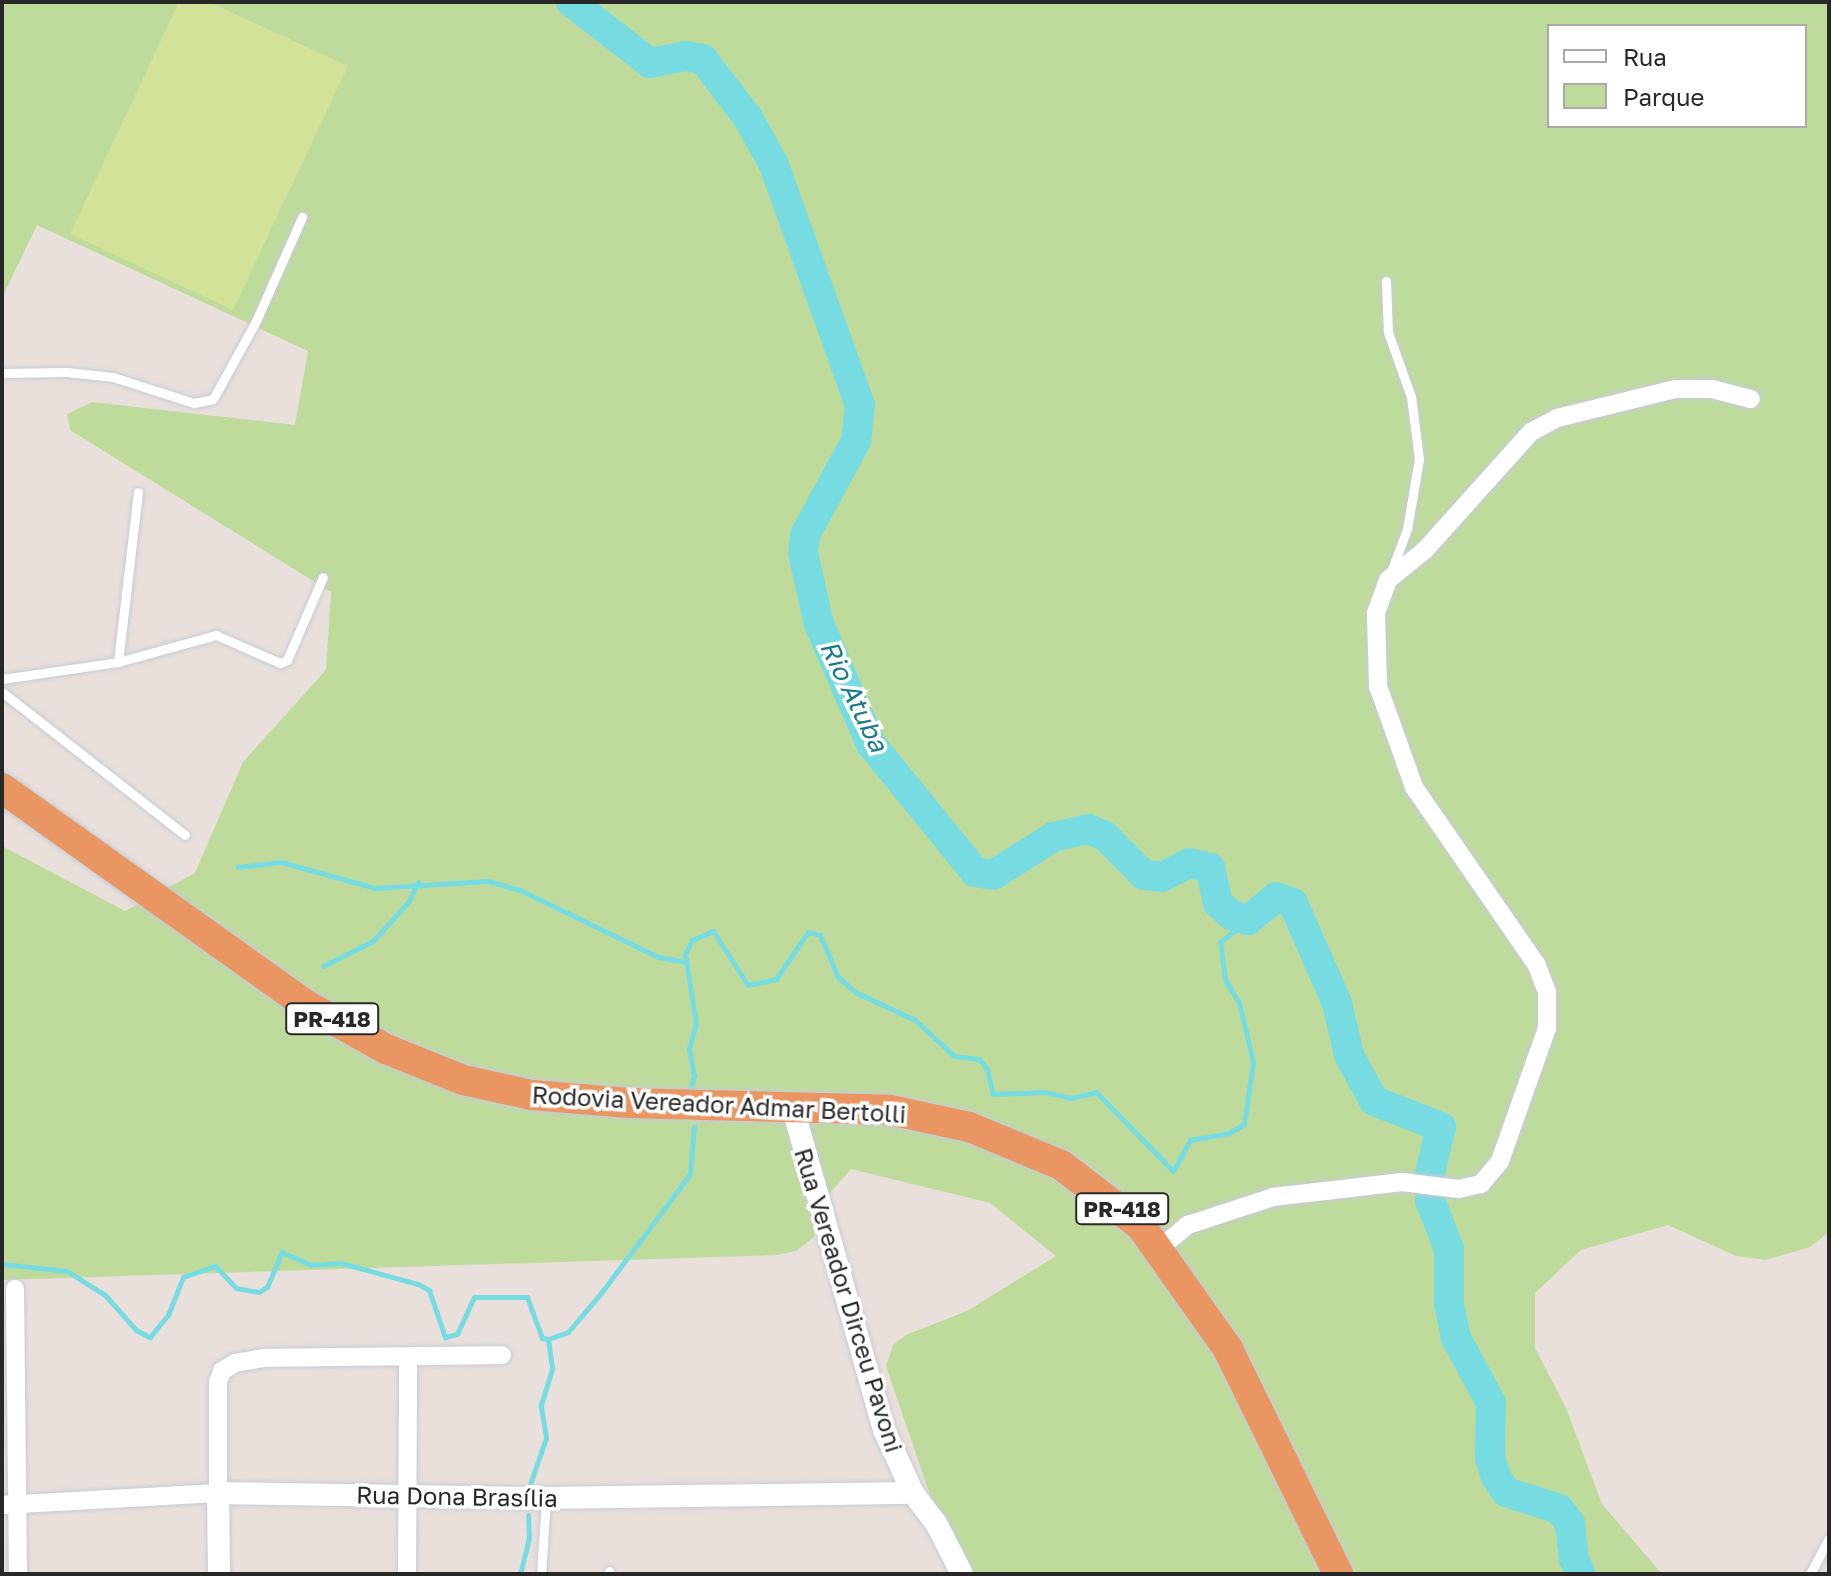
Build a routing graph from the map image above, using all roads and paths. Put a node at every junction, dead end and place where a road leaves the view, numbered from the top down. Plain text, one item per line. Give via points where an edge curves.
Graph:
1 (302, 217) dead end
2 (1386, 281) dead end
3 (2, 373) edge
4 (1751, 399) dead end
5 (138, 492) dead end
6 (323, 577) dead end
7 (1388, 580) junction
8 (118, 662) junction
9 (2, 679) edge
10 (2, 692) edge
11 (2, 788) edge
12 (185, 835) dead end
13 (792, 1105) junction
14 (1159, 1249) junction
15 (15, 1289) dead end
16 (502, 1355) dead end
17 (408, 1358) junction
18 (8, 1402) edge
19 (218, 1493) junction
20 (913, 1493) junction
21 (406, 1494) junction
22 (546, 1498) junction
23 (10, 1503) edge
24 (1829, 1539) edge
25 (18, 1574) edge
26 (219, 1574) edge
27 (407, 1574) edge
28 (541, 1574) edge
29 (962, 1574) edge
30 (1338, 1574) edge
31 (1810, 1574) edge

1 - 3 lane via 256,321 213,399 194,403 113,377
2 - 7 lane via 1388,332 1411,397 1419,459 1407,529
4 - 7 street via 1712,389 1676,389 1557,418 1531,432 1425,550
5 - 8 lane
6 - 8 lane via 287,660 273,662 216,635
7 - 14 street via 1376,613 1378,686 1414,787 1536,964 1547,992 1547,1028 1500,1161 1481,1184 1459,1189 1377,1184 1273,1197 1188,1225
8 - 9 lane
10 - 12 lane
11 - 13 highway, Rodovia Vereador Admar Bertolli / PR-418 via 303,1003 386,1049 463,1080 532,1095 615,1102
13 - 14 highway, Rodovia Vereador Admar Bertolli / PR-418 via 890,1110 969,1127 1024,1147 1100,1191
13 - 20 street, Rua Vereador Dirceu Pavoni via 884,1430
14 - 30 highway, Rodovia Vereador Admar Bertolli / PR-418 via 1228,1349
15 - 18 street
16 - 17 street
17 - 19 street via 263,1358 222,1371
17 - 21 street
18 - 23 street
19 - 21 street, Rua Dona Brasília
19 - 23 street, Rua Dona Brasília
19 - 26 street
20 - 22 street, Rua Dona Brasília
20 - 29 street, Rua Vereador Dirceu Pavoni via 936,1523
21 - 22 street, Rua Dona Brasília
21 - 27 street
22 - 28 lane
23 - 25 street
24 - 31 lane

